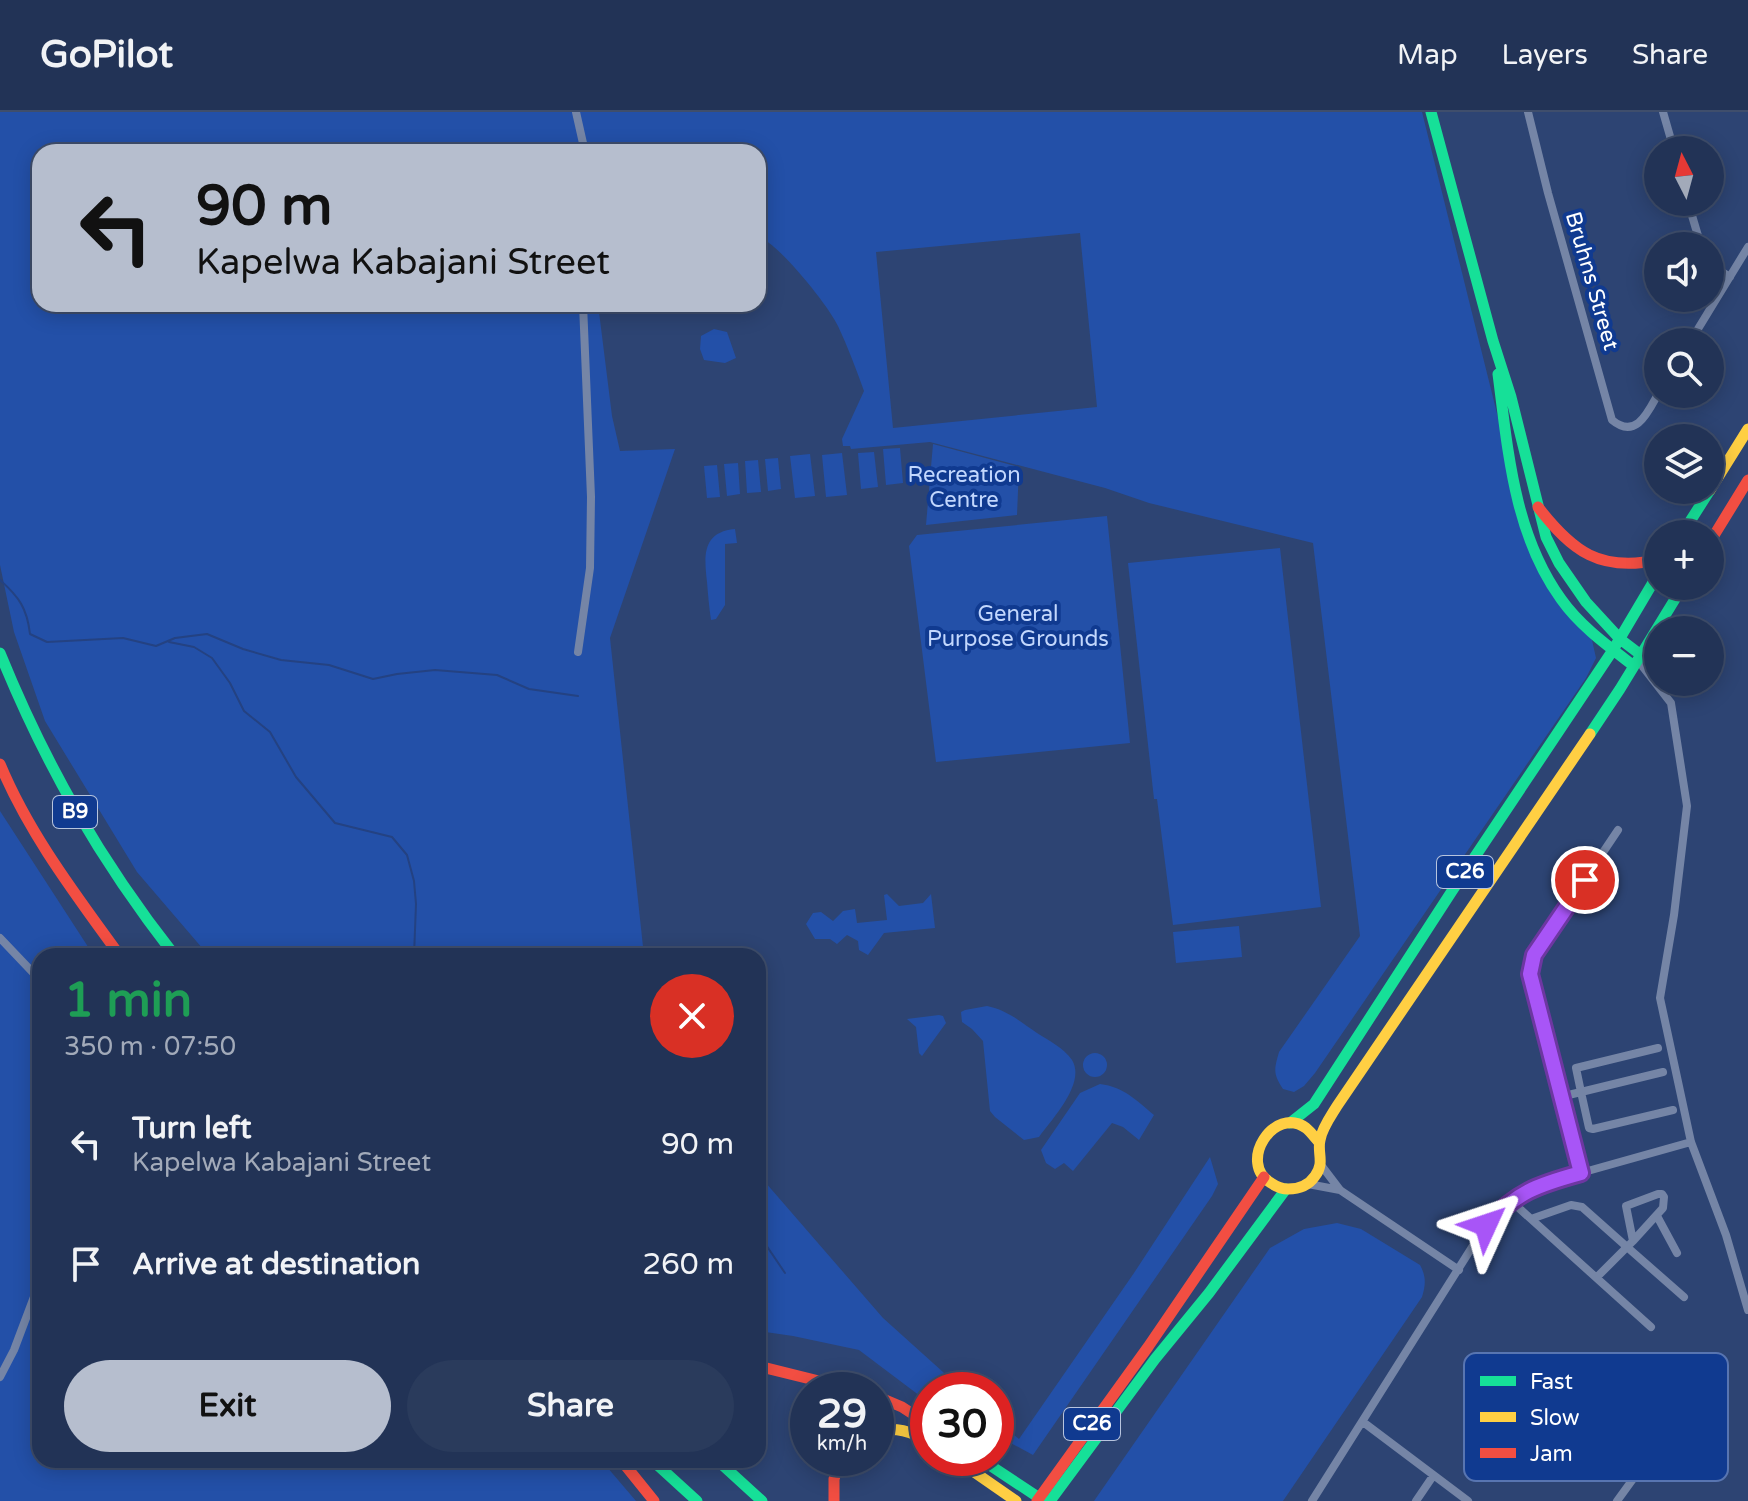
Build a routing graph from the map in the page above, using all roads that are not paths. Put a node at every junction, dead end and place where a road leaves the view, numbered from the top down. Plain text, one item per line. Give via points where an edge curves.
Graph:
1 (576, 112) edge
2 (1431, 112) edge
3 (1528, 112) edge
4 (1663, 112) edge
5 (1670, 136) edge
6 (583, 144) edge
7 (1748, 247) edge
8 (1724, 273) edge
9 (1730, 277) junction
10 (583, 312) edge
11 (1699, 328) edge
12 (1493, 341) junction
13 (1650, 408) edge
14 (1748, 429) edge
15 (1724, 468) edge
16 (1748, 480) edge
17 (1538, 507) junction
18 (1723, 520) edge
19 (1644, 564) edge
20 (1644, 598) edge
21 (1674, 600) edge
22 (1620, 639) junction
23 (1613, 650) junction
24 (578, 652) dead end
25 (0, 653) edge
26 (1641, 655) junction
27 (1638, 667) junction
28 (0, 764) edge
29 (1618, 830) dead end
30 (0, 938) edge
31 (114, 948) edge
32 (169, 948) edge
33 (32, 972) edge
34 (1658, 1048) dead end
35 (1663, 1072) dead end
36 (1581, 1092) junction
37 (1560, 1097) junction
38 (1673, 1110) dead end
39 (1290, 1123) junction
40 (1319, 1142) junction
41 (1691, 1142) junction
42 (1321, 1165) junction
43 (1581, 1173) junction
44 (1268, 1181) junction
45 (1305, 1185) junction
46 (1286, 1189) junction
47 (1340, 1190) junction
48 (1511, 1201) junction
49 (1657, 1216) junction
50 (1531, 1219) junction
51 (1630, 1244) junction
52 (1677, 1253) dead end
53 (1459, 1270) junction
54 (1597, 1277) junction
55 (1684, 1297) dead end
56 (32, 1302) edge
57 (1748, 1310) edge
58 (1651, 1327) dead end
59 (766, 1368) edge
60 (790, 1374) edge
61 (0, 1377) edge
62 (1363, 1422) junction
63 (627, 1468) edge
64 (661, 1468) edge
65 (726, 1468) edge
66 (834, 1476) edge
67 (980, 1476) edge
68 (1006, 1476) edge
69 (1433, 1476) junction
70 (1632, 1481) edge
71 (1042, 1500) edge
72 (654, 1501) edge
73 (697, 1501) edge
74 (762, 1501) edge
75 (834, 1501) edge
76 (1016, 1501) edge
77 (1312, 1501) edge
78 (1416, 1501) edge
79 (1468, 1501) edge
80 (1617, 1501) edge

1 - 6 street
2 - 12 main road
3 - 13 street, Bruhns Street via 1612,420 1631,426 1640,423
4 - 5 street
7 - 9 street
8 - 9 street
9 - 11 street
10 - 24 street via 591,497
12 - 17 main road
12 - 23 main road via 1508,452 1534,549 1561,599
14 - 15 main road
16 - 18 main road
17 - 19 main road via 1574,548 1595,559
17 - 22 main road via 1559,563
20 - 22 main road, C26
21 - 26 main road, C26
22 - 23 main road, C26
22 - 26 main road
23 - 27 main road
23 - 39 main road, C26 via 1314,1104
25 - 32 main road, B9 via 69,802 126,893
26 - 27 main road, C26
27 - 40 main road, C26 via 1337,1106
27 - 41 street via 1671,703 1687,806 1660,998
28 - 31 main road, B9 via 56,868
29 - 37 street via 1531,964
30 - 33 street
34 - 36 street via 1577,1067
35 - 36 street
36 - 37 street
36 - 38 street via 1591,1129
37 - 43 street
39 - 40 main road via 1309,1129
39 - 44 main road, C26 via 1262,1138 1257,1161
40 - 42 main road
41 - 43 street
41 - 57 street
42 - 45 main road
42 - 47 street
43 - 48 street via 1545,1183
44 - 46 main road
44 - 71 main road, C26
45 - 46 main road
45 - 47 street
46 - 71 main road, C26
47 - 53 street
48 - 50 street
48 - 53 street via 1486,1225
49 - 51 street
49 - 51 street via 1665,1203 1662,1194 1628,1204
49 - 52 street
50 - 51 street via 1577,1205
50 - 54 street
51 - 54 street
51 - 55 street
53 - 62 street
54 - 58 street
56 - 61 street
59 - 60 main road
62 - 69 street
62 - 77 street
63 - 72 main road
64 - 73 main road
65 - 74 main road
66 - 75 main road
67 - 76 main road
68 - 71 main road
69 - 78 street
69 - 79 street
70 - 80 street

